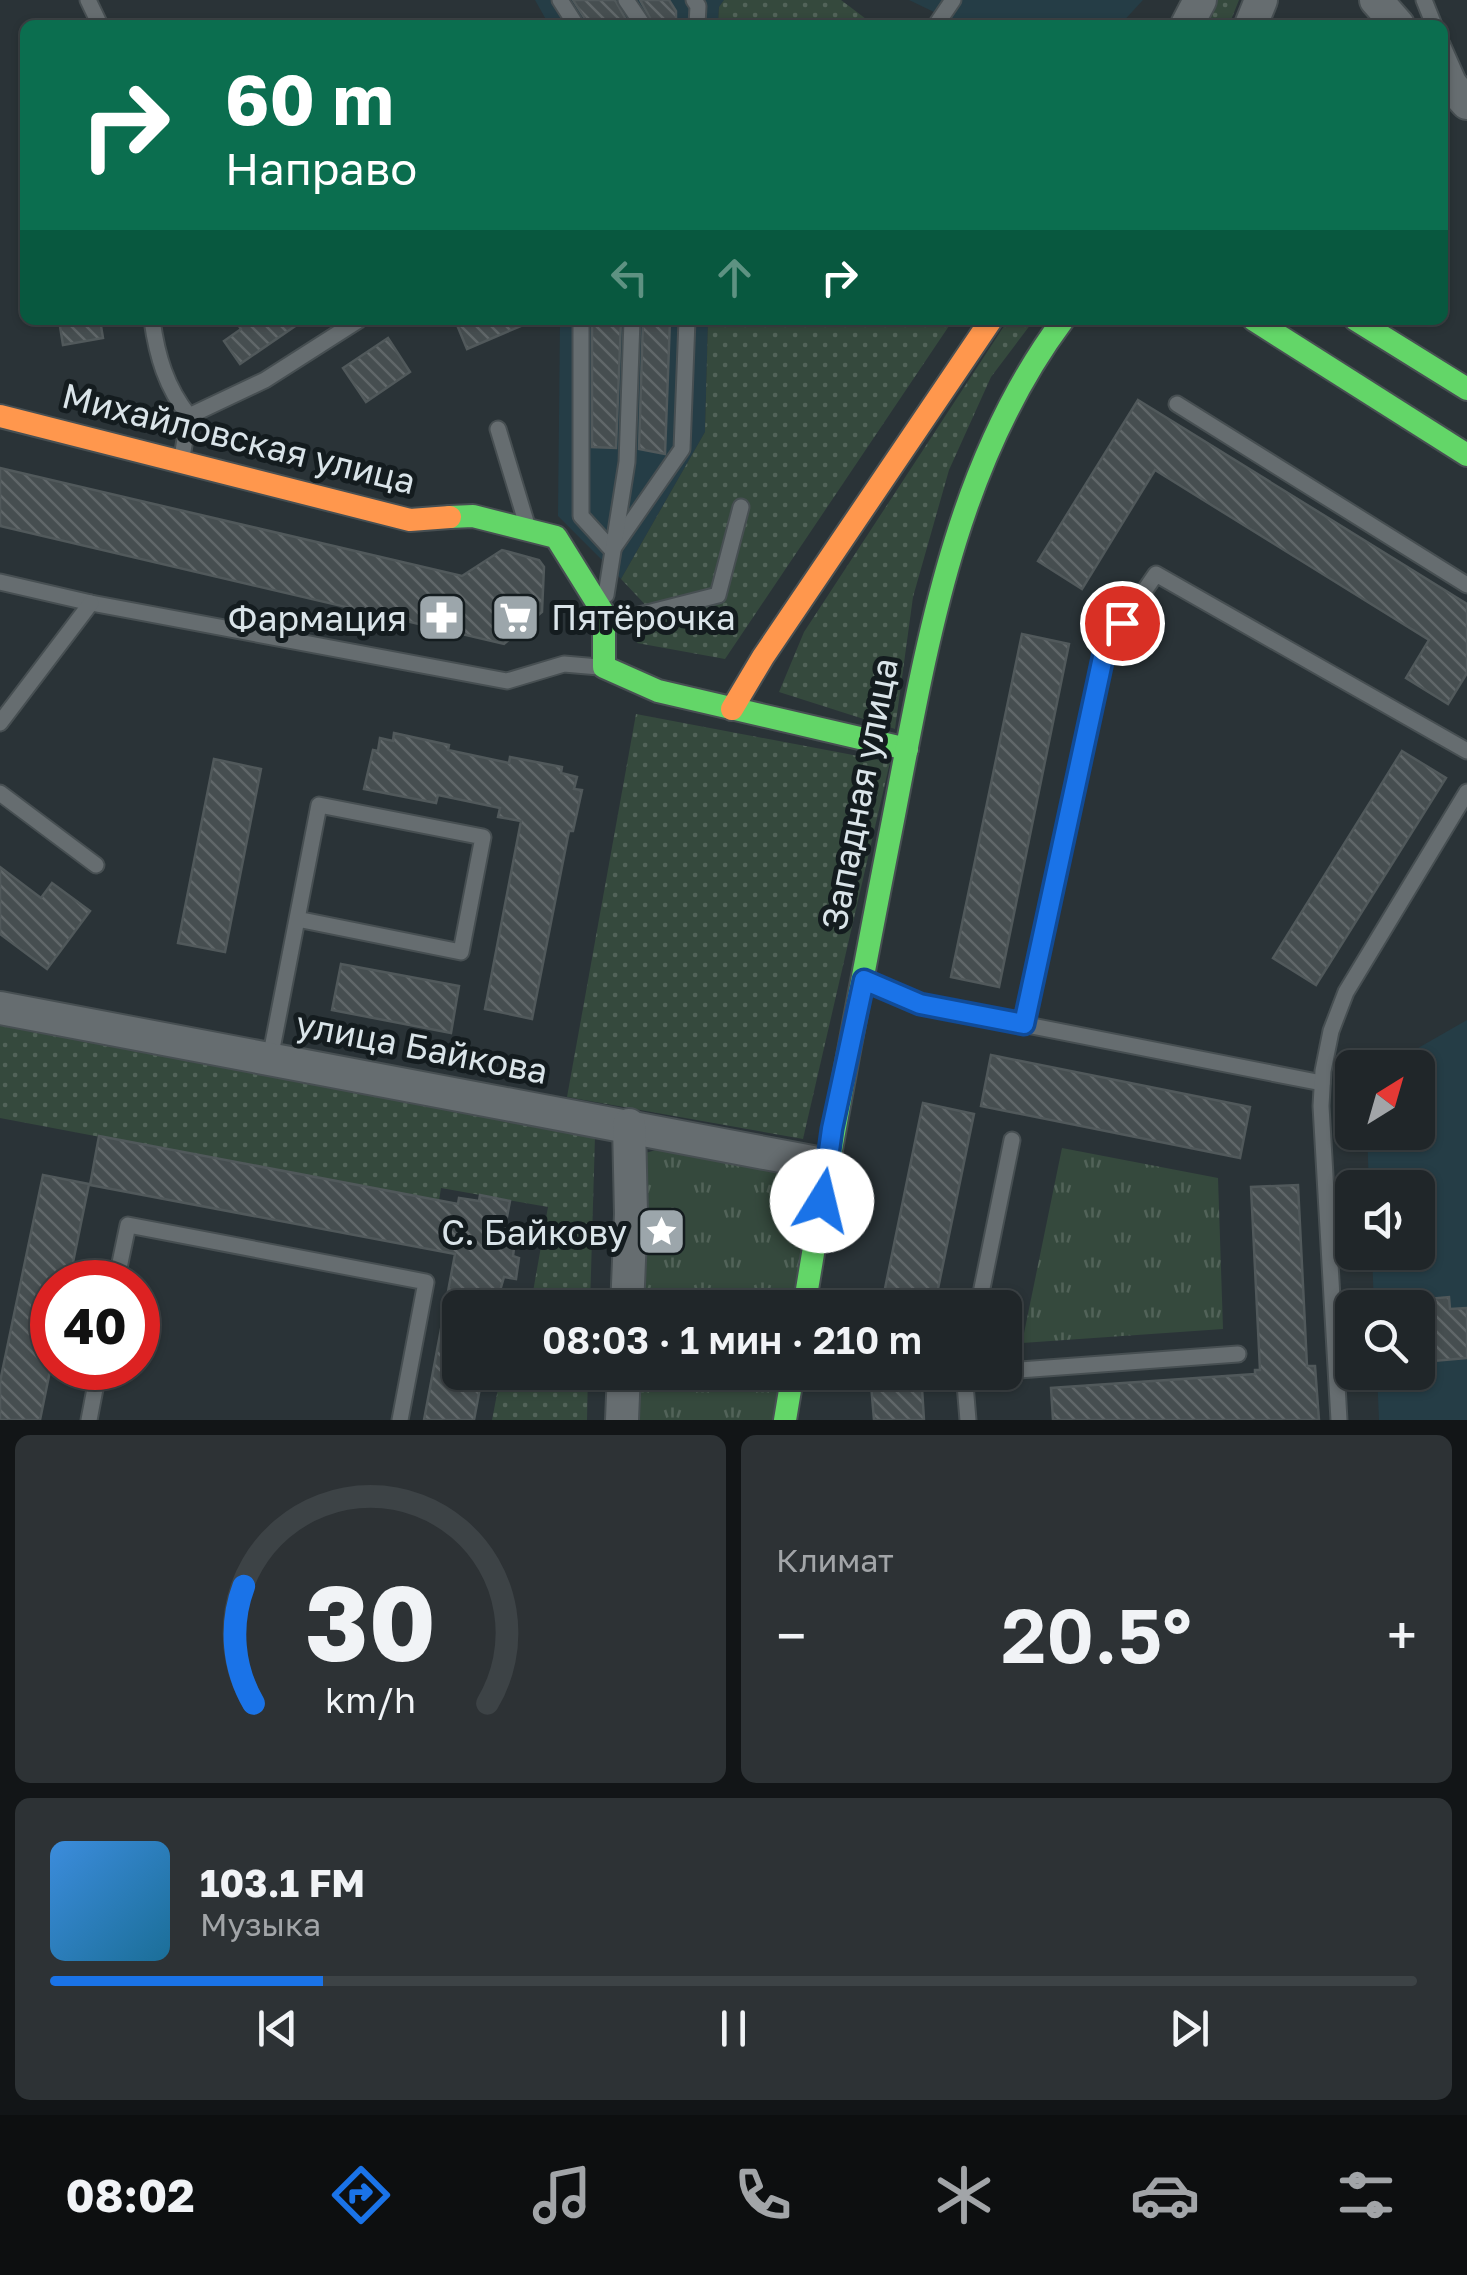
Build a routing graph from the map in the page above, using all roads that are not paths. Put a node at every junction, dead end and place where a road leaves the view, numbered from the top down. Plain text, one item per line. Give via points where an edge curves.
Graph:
1 (1376, 0) edge
2 (1394, 20) edge
3 (1448, 58) edge
4 (1448, 81) edge
5 (1467, 102) edge
6 (153, 325) edge
7 (351, 325) edge
8 (581, 325) edge
9 (632, 325) edge
10 (687, 325) edge
11 (988, 325) edge
12 (1060, 325) edge
13 (1262, 325) edge
14 (1364, 325) edge
15 (1467, 389) edge
16 (1177, 404) dead end
17 (0, 416) edge
18 (189, 416) junction
19 (498, 429) dead end
20 (1467, 455) edge
21 (181, 462) junction
22 (741, 506) dead end
23 (528, 528) junction
24 (612, 550) junction
25 (0, 582) edge
26 (1467, 585) edge
27 (91, 603) junction
28 (604, 619) junction
29 (604, 667) junction
30 (732, 710) junction
31 (2, 715) edge
32 (907, 749) junction
33 (1467, 751) edge
34 (0, 792) edge
35 (1467, 792) edge
36 (96, 865) dead end
37 (297, 919) junction
38 (864, 980) junction
39 (0, 1008) edge
40 (1024, 1024) junction
41 (270, 1058) junction
42 (1322, 1083) junction
43 (630, 1125) junction
44 (1012, 1140) dead end
45 (828, 1165) junction
46 (121, 1260) edge
47 (628, 1290) edge
48 (807, 1290) edge
49 (982, 1290) edge
50 (1238, 1354) dead end
51 (1022, 1370) edge
52 (95, 1390) edge
53 (623, 1390) edge
54 (790, 1390) edge
55 (965, 1390) edge
56 (89, 1420) edge
57 (400, 1420) edge
58 (622, 1420) edge
59 (785, 1420) edge
60 (968, 1420) edge
61 (1339, 1420) edge

1 - 2 street
3 - 5 lane
4 - 5 street
6 - 18 lane via 172,395
7 - 18 lane via 264,380
8 - 24 lane via 581,516
9 - 24 lane via 627,462
10 - 24 lane via 682,449
11 - 30 street
12 - 32 street, Западная улица via 1010,402 959,528 935,608
13 - 20 street
14 - 15 street
16 - 26 lane
17 - 21 street, Михайловская улица
18 - 21 lane
19 - 23 lane
21 - 23 street, Михайловская улица via 410,520 473,516
22 - 28 lane via 718,595
23 - 28 street, Михайловская улица via 556,537
24 - 28 lane
25 - 27 lane
27 - 29 lane via 508,681 564,664
27 - 31 lane
28 - 29 street
29 - 30 street via 658,691
30 - 32 street
32 - 38 street, Западная улица
33 - 40 lane via 1156,574 1105,648
34 - 36 lane
35 - 42 lane via 1346,992
37 - 37 lane via 319,805 484,838 462,952
37 - 41 lane
38 - 40 lane via 920,1004
38 - 45 street, Западная улица
39 - 41 street, улица Байкова
40 - 42 lane
41 - 43 street, улица Байкова
42 - 61 lane
43 - 45 street, улица Байкова
43 - 47 street
44 - 49 lane
45 - 48 street, Западная улица
46 - 57 lane via 128,1225 426,1282
50 - 51 lane
52 - 56 lane
53 - 58 street
54 - 59 street
55 - 60 lane

